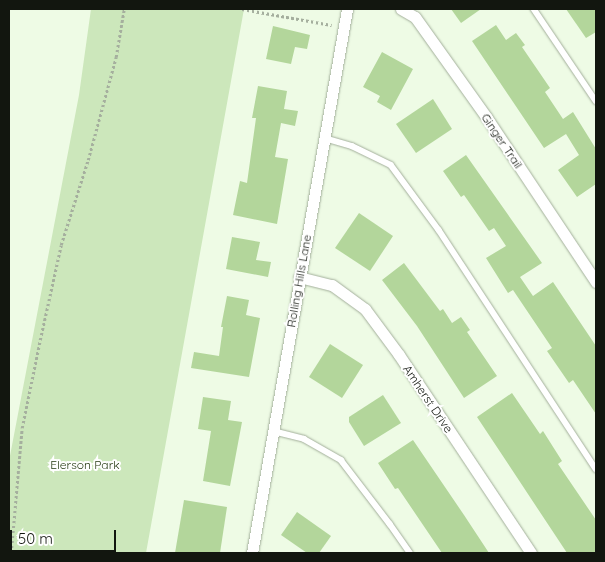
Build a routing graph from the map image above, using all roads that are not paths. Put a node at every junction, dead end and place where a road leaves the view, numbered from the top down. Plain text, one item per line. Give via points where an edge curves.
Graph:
1 (347, 9) edge
2 (401, 9) edge
3 (534, 9) edge
4 (596, 101) edge
5 (324, 138) junction
6 (299, 277) junction
7 (596, 282) edge
8 (273, 431) junction
9 (596, 469) edge
10 (252, 553) edge
11 (410, 553) edge
12 (531, 553) edge

1 - 5 street, Rolling Hills Lane
2 - 7 street, Ginger Trail via 415,17
3 - 4 lane
5 - 6 street, Rolling Hills Lane
5 - 9 lane via 352,146 392,165 439,230
6 - 8 street, Rolling Hills Lane
6 - 12 street, Amherst Drive via 332,285 365,309
8 - 10 street, Rolling Hills Lane
8 - 11 lane via 304,439 341,460

